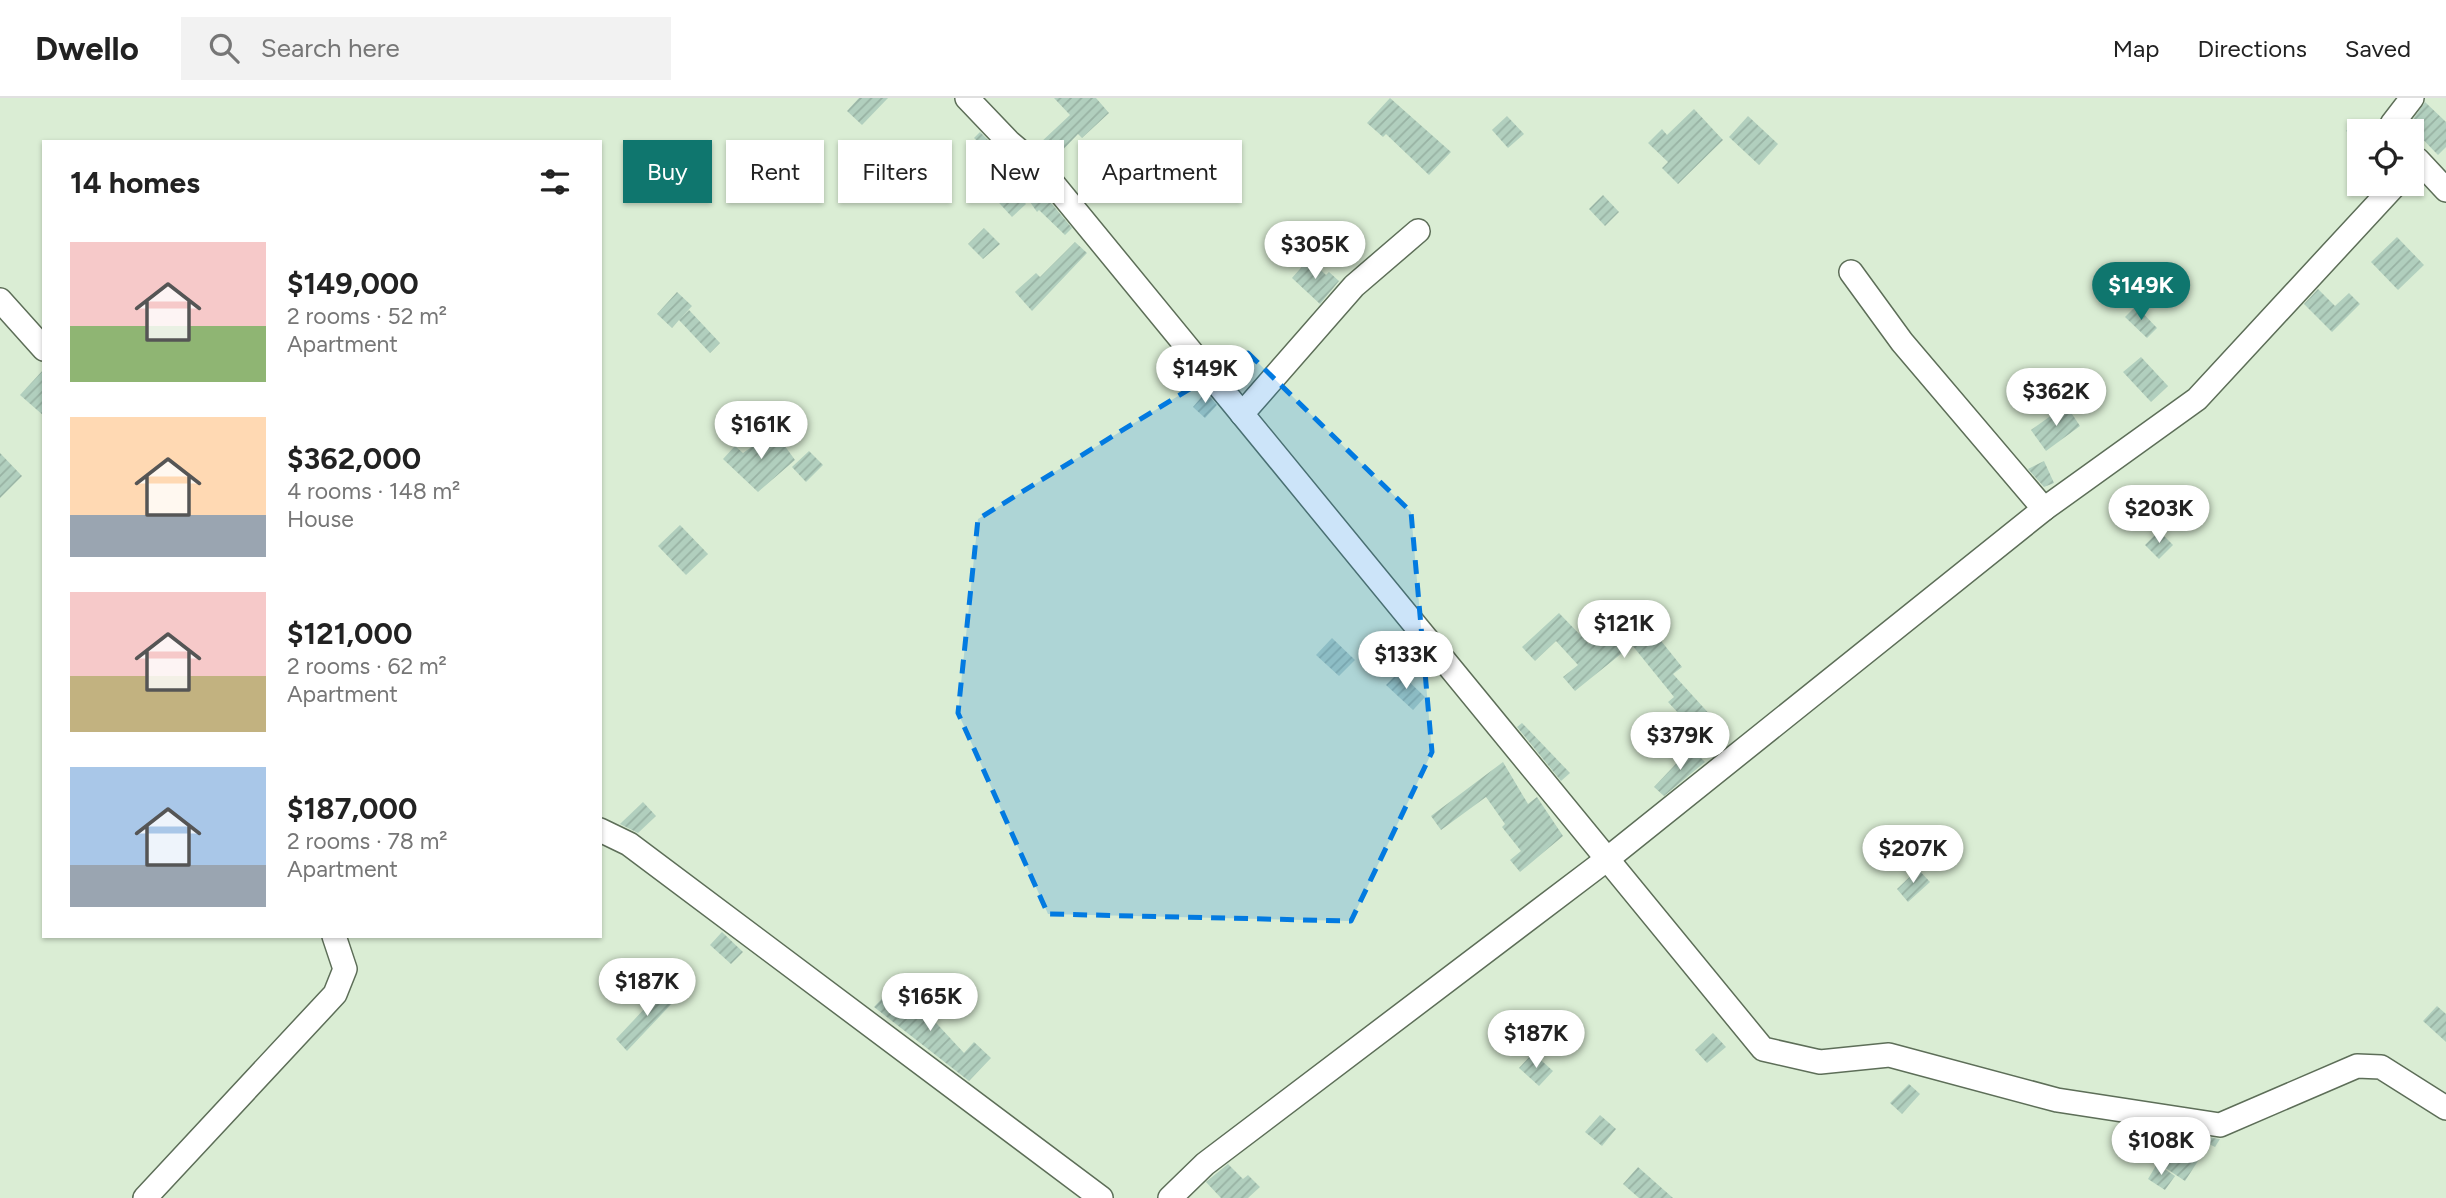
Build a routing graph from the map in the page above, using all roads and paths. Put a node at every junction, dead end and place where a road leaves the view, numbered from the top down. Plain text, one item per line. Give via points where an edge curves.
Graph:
1 (967, 98) edge
2 (2412, 98) edge
3 (2396, 119) edge
4 (2424, 169) edge
5 (2446, 190) edge
6 (2385, 196) edge
7 (1418, 231) dead end
8 (1851, 272) dead end
9 (0, 300) edge
10 (42, 347) edge
11 (1242, 414) junction
12 (2044, 509) junction
13 (602, 831) edge
14 (1606, 860) junction
15 (335, 938) edge
16 (2446, 1108) edge
17 (145, 1198) edge
18 (1101, 1198) edge
19 (1170, 1198) edge

1 - 11 street via 1042,170
2 - 3 street
4 - 5 street
6 - 12 street via 2197,399
7 - 11 street via 1354,286
8 - 12 street via 1902,342
9 - 10 street
11 - 14 street
12 - 14 street
13 - 18 street via 628,844
14 - 16 street via 1763,1049 1821,1062 1889,1055 2057,1100 2220,1125 2357,1066 2381,1067
14 - 19 street via 1205,1164
15 - 17 street via 345,969 335,994

